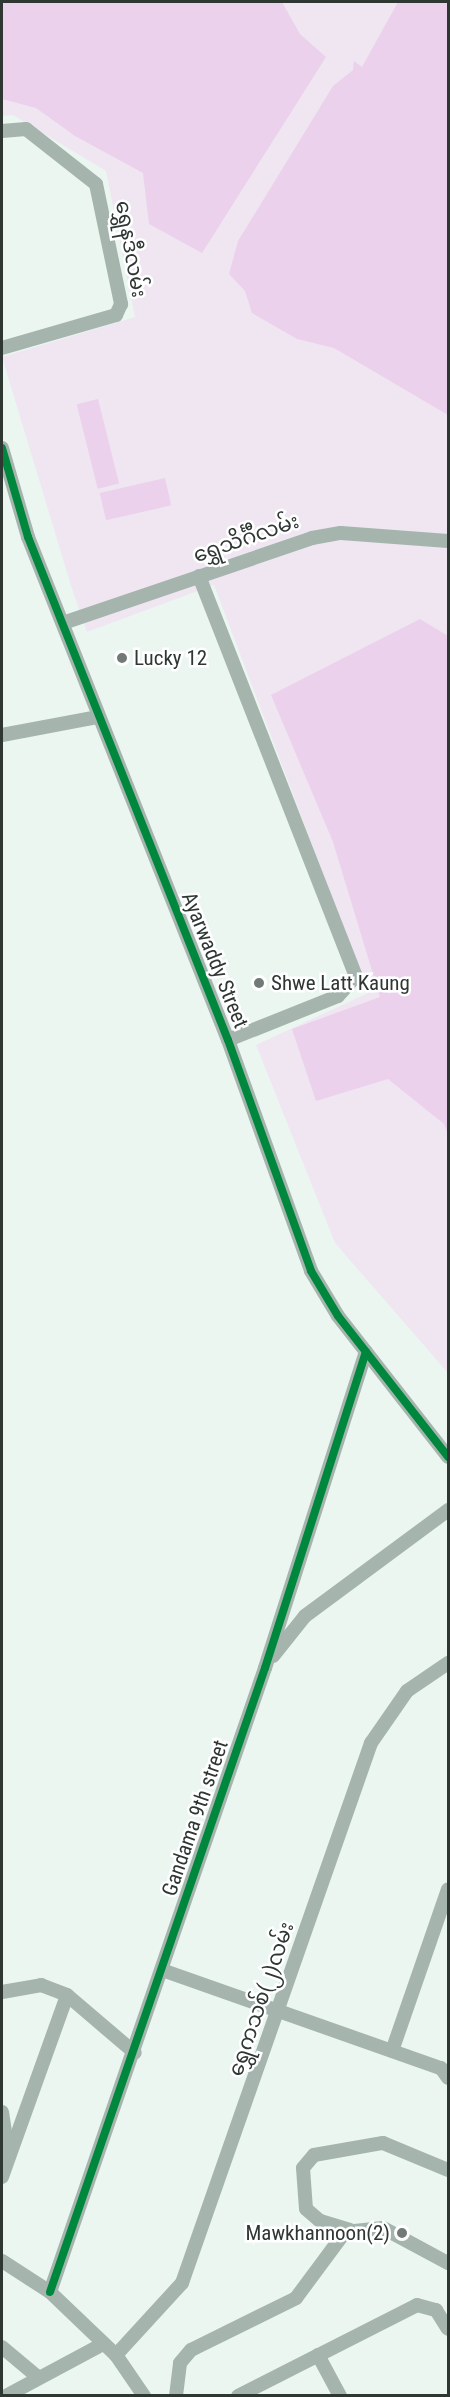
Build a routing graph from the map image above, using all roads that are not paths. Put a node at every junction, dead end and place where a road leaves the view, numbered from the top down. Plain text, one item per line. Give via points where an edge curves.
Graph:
1 (2, 131) edge
2 (2, 348) edge
3 (2, 448) edge
4 (448, 541) edge
5 (199, 576) junction
6 (63, 623) junction
7 (98, 717) junction
8 (2, 735) edge
9 (228, 1040) junction
10 (366, 1352) junction
11 (448, 1457) edge
12 (448, 1510) edge
13 (448, 1663) edge
14 (265, 1668) junction
15 (448, 1889) edge
16 (162, 1970) junction
17 (2, 1992) edge
18 (67, 1995) junction
19 (279, 2011) junction
20 (392, 2051) junction
21 (135, 2053) junction
22 (446, 2070) edge
23 (2, 2112) edge
24 (8, 2155) junction
25 (448, 2170) edge
26 (2, 2177) edge
27 (350, 2230) junction
28 (2, 2261) edge
29 (448, 2263) edge
30 (50, 2292) junction
31 (448, 2329) edge
32 (103, 2344) junction
33 (2, 2347) edge
34 (116, 2355) junction
35 (318, 2355) junction
36 (39, 2378) junction
37 (6, 2396) edge
38 (144, 2396) edge
39 (176, 2396) edge
40 (238, 2396) edge
41 (340, 2396) edge

1 - 2 street, ရွှေနဒီလမ်း via 26,129 96,184 121,304 116,315
3 - 6 street, Ayarwaddy Street
4 - 5 street, ရွှေသိင်္ဂီလမ်း via 341,533
5 - 6 street, ရွှေသိင်္ဂီလမ်း
5 - 9 street via 356,976 338,996
6 - 7 street, Ayarwaddy Street
7 - 8 street
7 - 9 street, Ayarwaddy Street
9 - 10 street, Ayarwaddy Street via 311,1271
10 - 11 street, Ayarwaddy Street
10 - 14 street, Gandama 9th street
12 - 14 street via 305,1616
13 - 19 street, ရွှေကသစ်(၂)လမ်း via 407,1691 371,1743
14 - 16 street, Gandama 9th street
15 - 20 street
16 - 19 street
16 - 21 street, Gandama 9th street
17 - 18 street via 41,1985
18 - 21 street
18 - 24 street
19 - 20 street
19 - 34 street, ရွှေကသစ်(၂)လမ်း via 182,2283
20 - 22 street
21 - 30 street, Gandama 9th street
23 - 24 street
24 - 26 street
25 - 27 street via 383,2143 314,2155 303,2168 306,2209 320,2221
27 - 29 street via 384,2228
27 - 39 street via 296,2298 191,2350 180,2362
28 - 30 street
30 - 32 street
31 - 35 street via 436,2310 417,2305
32 - 34 street
32 - 36 street
33 - 36 street
34 - 38 street
35 - 40 street
35 - 41 street
36 - 37 street

